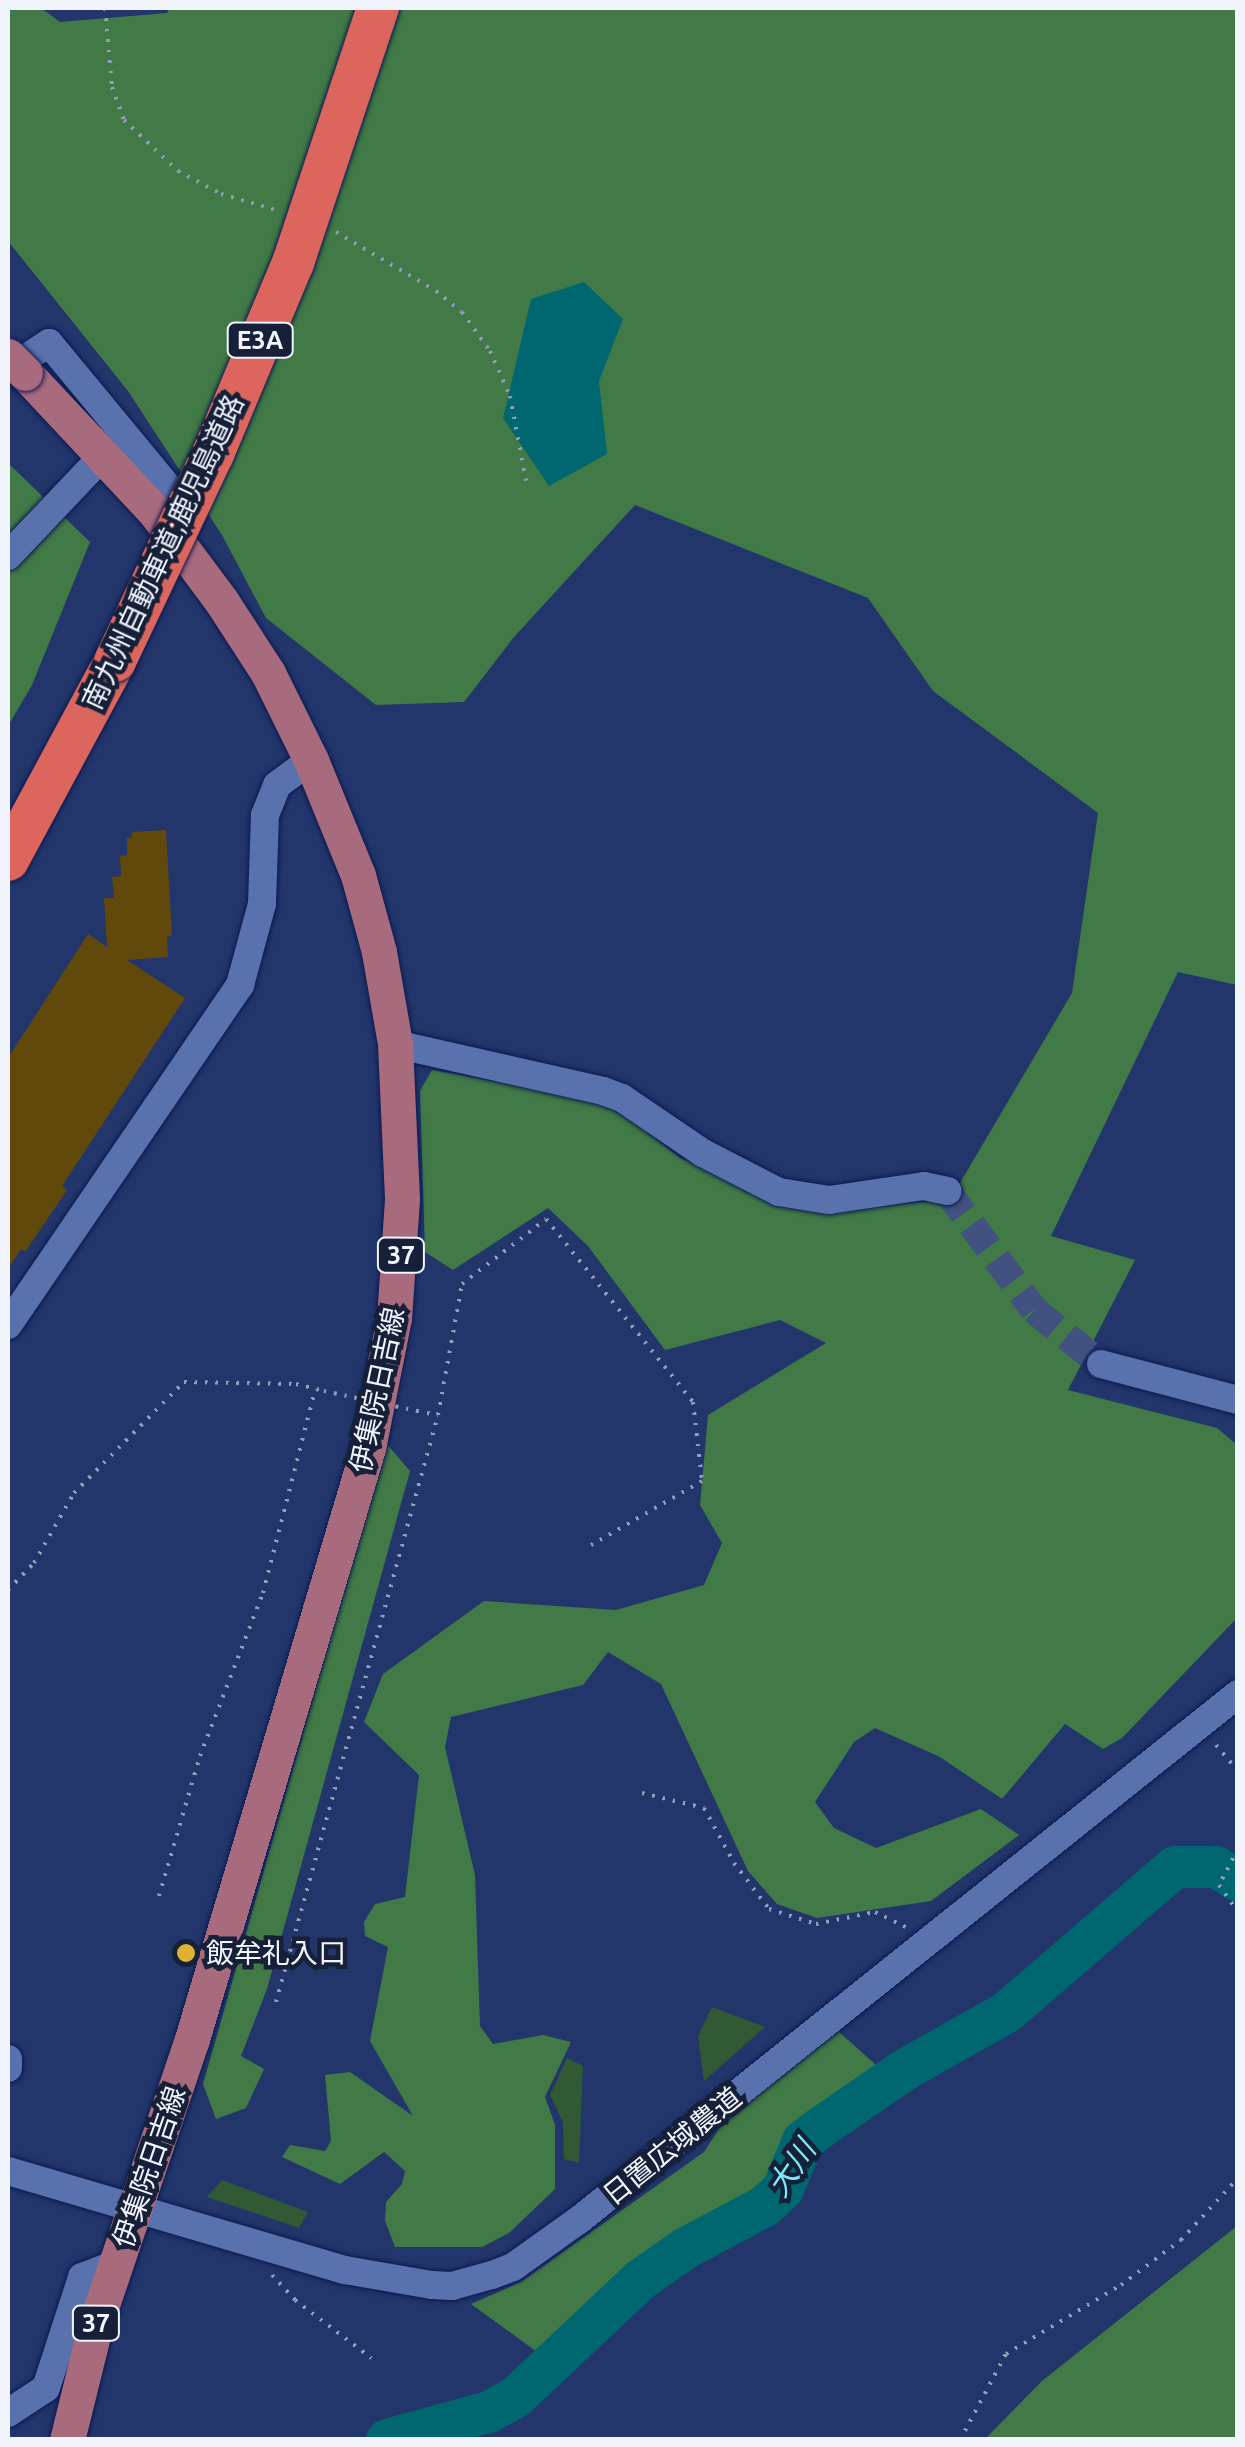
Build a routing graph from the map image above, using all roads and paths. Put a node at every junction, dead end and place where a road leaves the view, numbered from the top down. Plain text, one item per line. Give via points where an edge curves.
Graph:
1 (378, 8) edge
2 (13, 366) edge
3 (104, 456) junction
4 (155, 512) junction
5 (8, 556) edge
6 (311, 760) junction
7 (8, 860) edge
8 (395, 1044) junction
9 (947, 1191) dead end
10 (8, 1326) edge
11 (1101, 1364) tunnel mouth
12 (315, 1390) junction
13 (1238, 1400) edge
14 (438, 1415) junction
15 (592, 1545) dead end
16 (8, 1590) edge
17 (1238, 1694) edge
18 (1198, 1722) junction
19 (1238, 1771) edge
20 (642, 1792) dead end
21 (1237, 1850) edge
22 (159, 1896) dead end
23 (1238, 1912) edge
24 (928, 1938) junction
25 (276, 2002) dead end
26 (8, 2059) edge
27 (8, 2068) edge
28 (8, 2171) edge
29 (1238, 2178) edge
30 (136, 2210) junction
31 (238, 2238) junction
32 (116, 2264) junction
33 (371, 2358) dead end
34 (8, 2413) edge
35 (67, 2440) edge
36 (960, 2440) edge

1 - 7 highway, 南九州自動車道;鹿児島道路 / E3A, bridge via 293,262 213,454 115,661
2 - 3 main road, 伊集院日吉線 / 37
2 - 4 street via 49,343 168,487
3 - 4 main road, 伊集院日吉線 / 37
3 - 5 street
4 - 6 main road, 伊集院日吉線 / 37 via 268,672
6 - 8 main road, 伊集院日吉線 / 37 via 358,875
6 - 10 street via 277,786 264,815 262,904 240,984
8 - 9 street via 622,1098 703,1153 778,1192 829,1200 924,1186
8 - 30 main road, 伊集院日吉線 / 37 via 401,1263 384,1375 349,1519
11 - 13 street
12 - 14 path, bridge
12 - 16 path via 184,1382 74,1492 34,1562
12 - 22 path via 263,1594 200,1756
14 - 15 path via 462,1284 546,1219 692,1402 702,1481
14 - 25 path
17 - 18 street, 日置広域農道
18 - 19 path
18 - 24 street, 日置広域農道
20 - 24 path via 704,1808 769,1910 816,1924 876,1912
21 - 23 path via 1219,1886
24 - 31 street, 日置広域農道 via 580,2220 513,2266 452,2286 412,2284
26 - 27 street
28 - 30 street, 日置広域農道
29 - 36 path via 1181,2240 1006,2354
30 - 31 street, 日置広域農道
30 - 32 main road, 伊集院日吉線 / 37
31 - 33 path via 295,2300
32 - 34 street via 82,2277 46,2388
32 - 35 main road, 伊集院日吉線 / 37

